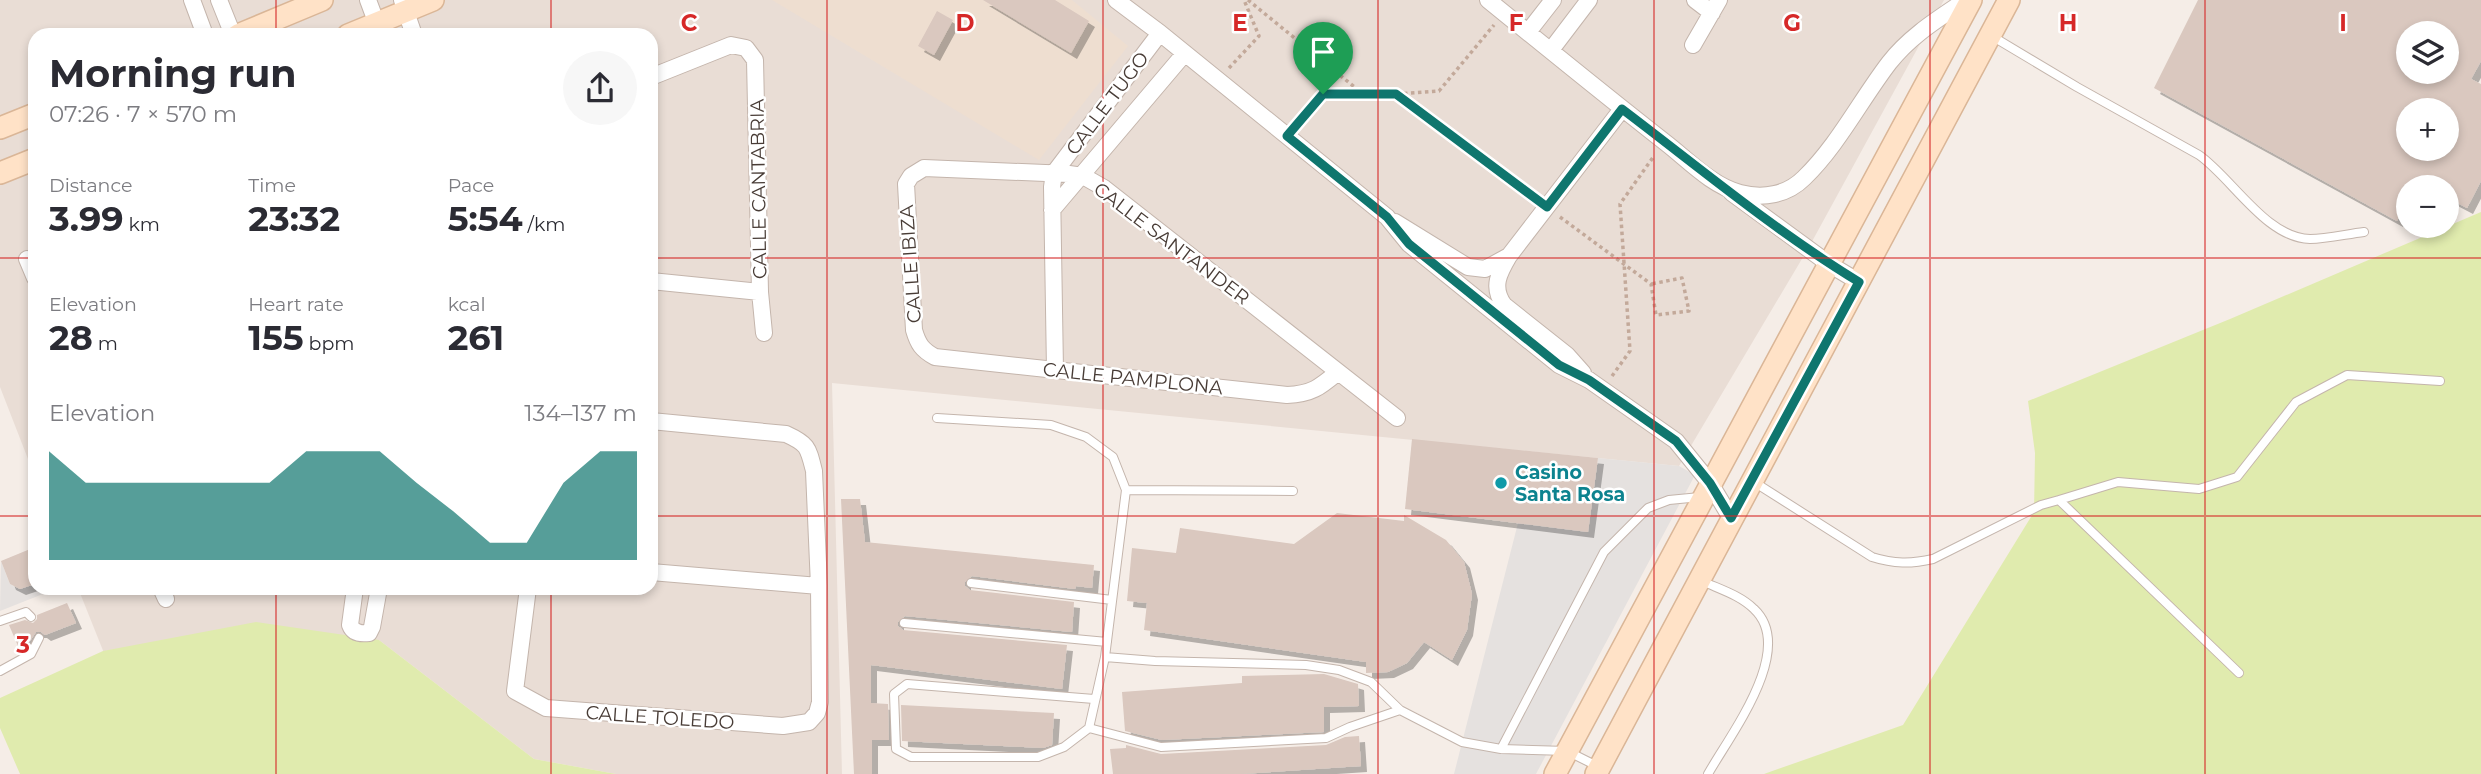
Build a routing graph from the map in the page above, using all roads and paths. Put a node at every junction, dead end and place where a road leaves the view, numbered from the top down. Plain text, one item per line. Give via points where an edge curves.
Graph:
1 (192, 0) edge
2 (219, 0) edge
3 (322, 0) edge
4 (369, 0) edge
5 (433, 0) edge
6 (1116, 0) edge
7 (1246, 0) edge
8 (1488, 0) edge
9 (1553, 0) edge
10 (1589, 0) edge
11 (1695, 0) edge
12 (1969, 0) edge
13 (2009, 0) edge
14 (404, 6) edge
15 (1715, 7) edge
16 (1504, 13) junction
17 (202, 28) edge
18 (233, 28) edge
19 (253, 28) edge
20 (379, 28) edge
21 (380, 28) edge
22 (412, 28) edge
23 (1528, 32) junction
24 (1160, 33) junction
25 (1990, 35) junction
26 (1693, 45) dead end
27 (1551, 50) junction
28 (1185, 53) junction
29 (658, 74) edge
30 (1218, 80) junction
31 (1363, 94) junction
32 (1396, 94) junction
33 (1106, 104) junction
34 (1622, 109) junction
35 (28, 117) edge
36 (1128, 121) junction
37 (0, 128) edge
38 (1287, 136) junction
39 (1665, 141) junction
40 (28, 162) edge
41 (0, 173) edge
42 (1054, 173) junction
43 (911, 176) joint
44 (1083, 176) junction
45 (1719, 184) junction
46 (1547, 207) junction
47 (1052, 210) junction
48 (1387, 217) junction
49 (2364, 232) dead end
50 (1509, 256) junction
51 (1624, 263) junction
52 (1829, 264) junction
53 (658, 282) edge
54 (1859, 282) junction
55 (1651, 284) junction
56 (761, 292) junction
57 (764, 333) dead end
58 (923, 351) joint
59 (1055, 370) junction
60 (1338, 372) junction
61 (2440, 381) dead end
62 (1595, 384) junction
63 (937, 418) dead end
64 (1397, 418) dead end
65 (658, 422) edge
66 (1753, 481) junction
67 (1126, 490) junction
68 (1707, 490) junction
69 (1293, 491) dead end
70 (2059, 500) junction
71 (1731, 518) junction
72 (658, 573) edge
73 (1699, 580) junction
74 (971, 583) dead end
75 (819, 586) junction
76 (354, 595) edge
77 (378, 595) edge
78 (527, 595) edge
79 (1112, 600) junction
80 (31, 617) dead end
81 (0, 621) edge
82 (904, 623) dead end
83 (39, 638) dead end
84 (1107, 642) junction
85 (1105, 657) junction
86 (0, 671) edge
87 (2239, 673) dead end
88 (1094, 699) junction
89 (1400, 710) junction
90 (1089, 728) junction
91 (1501, 749) junction
92 (1567, 751) junction
93 (1598, 770) edge
94 (1555, 774) edge
95 (1708, 774) edge

1 - 17 street
2 - 18 street
3 - 19 main road
4 - 20 street
5 - 14 main road
6 - 24 street
7 - 30 path via 1259,37
7 - 31 path
8 - 16 street
9 - 23 street
10 - 27 street
11 - 15 street
12 - 45 street via 1920,31 1889,62 1833,144 1796,186 1759,196
12 - 52 main road
13 - 25 main road
14 - 21 main road
14 - 22 street
15 - 26 street
16 - 23 street
16 - 32 path via 1439,91
23 - 27 street
24 - 28 street
24 - 33 street, CALLE TUGO
25 - 49 lane via 2199,155 2270,223 2294,236 2310,239
25 - 54 main road
27 - 34 street
28 - 30 street
28 - 36 street, CALLE TUGO
29 - 56 street, CALLE CANTABRIA via 731,45 746,48 755,60
30 - 38 street
31 - 32 path
31 - 38 path via 1323,94
32 - 46 path
33 - 36 street
33 - 42 street, CALLE TUGO
34 - 39 street
34 - 46 street
35 - 37 main road
36 - 44 street, CALLE TUGO
38 - 48 street
39 - 45 street
39 - 51 path via 1620,204
40 - 41 main road
42 - 43 street, CALLE SANTANDER via 925,168
42 - 44 street, CALLE SANTANDER
42 - 47 street
43 - 58 street, CALLE IBIZA via 906,195 914,330
44 - 47 street, CALLE TUGO
44 - 60 street, CALLE SANTANDER
45 - 52 street
46 - 50 street
46 - 51 path
47 - 59 street
48 - 50 street via 1468,267 1485,269
48 - 62 street via 1409,244 1559,365
50 - 62 street via 1497,281 1499,298
51 - 55 path
51 - 62 path via 1630,351
52 - 54 street
52 - 68 main road
53 - 56 street
54 - 66 main road
55 - 55 path via 1656,315 1689,311 1682,278
56 - 57 street, CALLE CANTABRIA
58 - 59 street, CALLE PAMPLONA via 947,359
59 - 60 street, CALLE PAMPLONA via 1287,396 1316,390
60 - 64 street, CALLE SANTANDER
61 - 70 lane via 2347,375 2296,402 2237,477 2199,489 2118,482
62 - 68 street via 1676,441
63 - 67 lane via 1051,425 1086,437 1113,457
65 - 75 street via 786,434 804,442 814,471
66 - 70 lane via 1872,557 1890,563 1941,556
66 - 71 main road
67 - 69 lane
67 - 79 lane
68 - 71 street
68 - 91 lane via 1648,508 1604,552
68 - 92 main road
70 - 87 lane
71 - 73 main road
72 - 75 street
73 - 93 main road
73 - 95 lane via 1756,610 1765,624 1769,649 1763,678
74 - 79 lane
75 - 78 street, CALLE TOLEDO via 820,702 809,722 783,726 546,708 515,691
76 - 77 street via 351,629 369,633
79 - 84 lane
80 - 81 lane via 26,612
82 - 84 lane
83 - 86 lane via 32,654
84 - 85 lane
85 - 88 lane
85 - 89 lane via 1325,667 1371,682
88 - 90 lane
88 - 90 lane via 907,684 894,694 896,749 911,757 1038,757 1064,747
89 - 90 lane via 1326,738 1161,747
89 - 91 lane via 1462,742
91 - 92 lane
92 - 93 lane
92 - 94 main road

